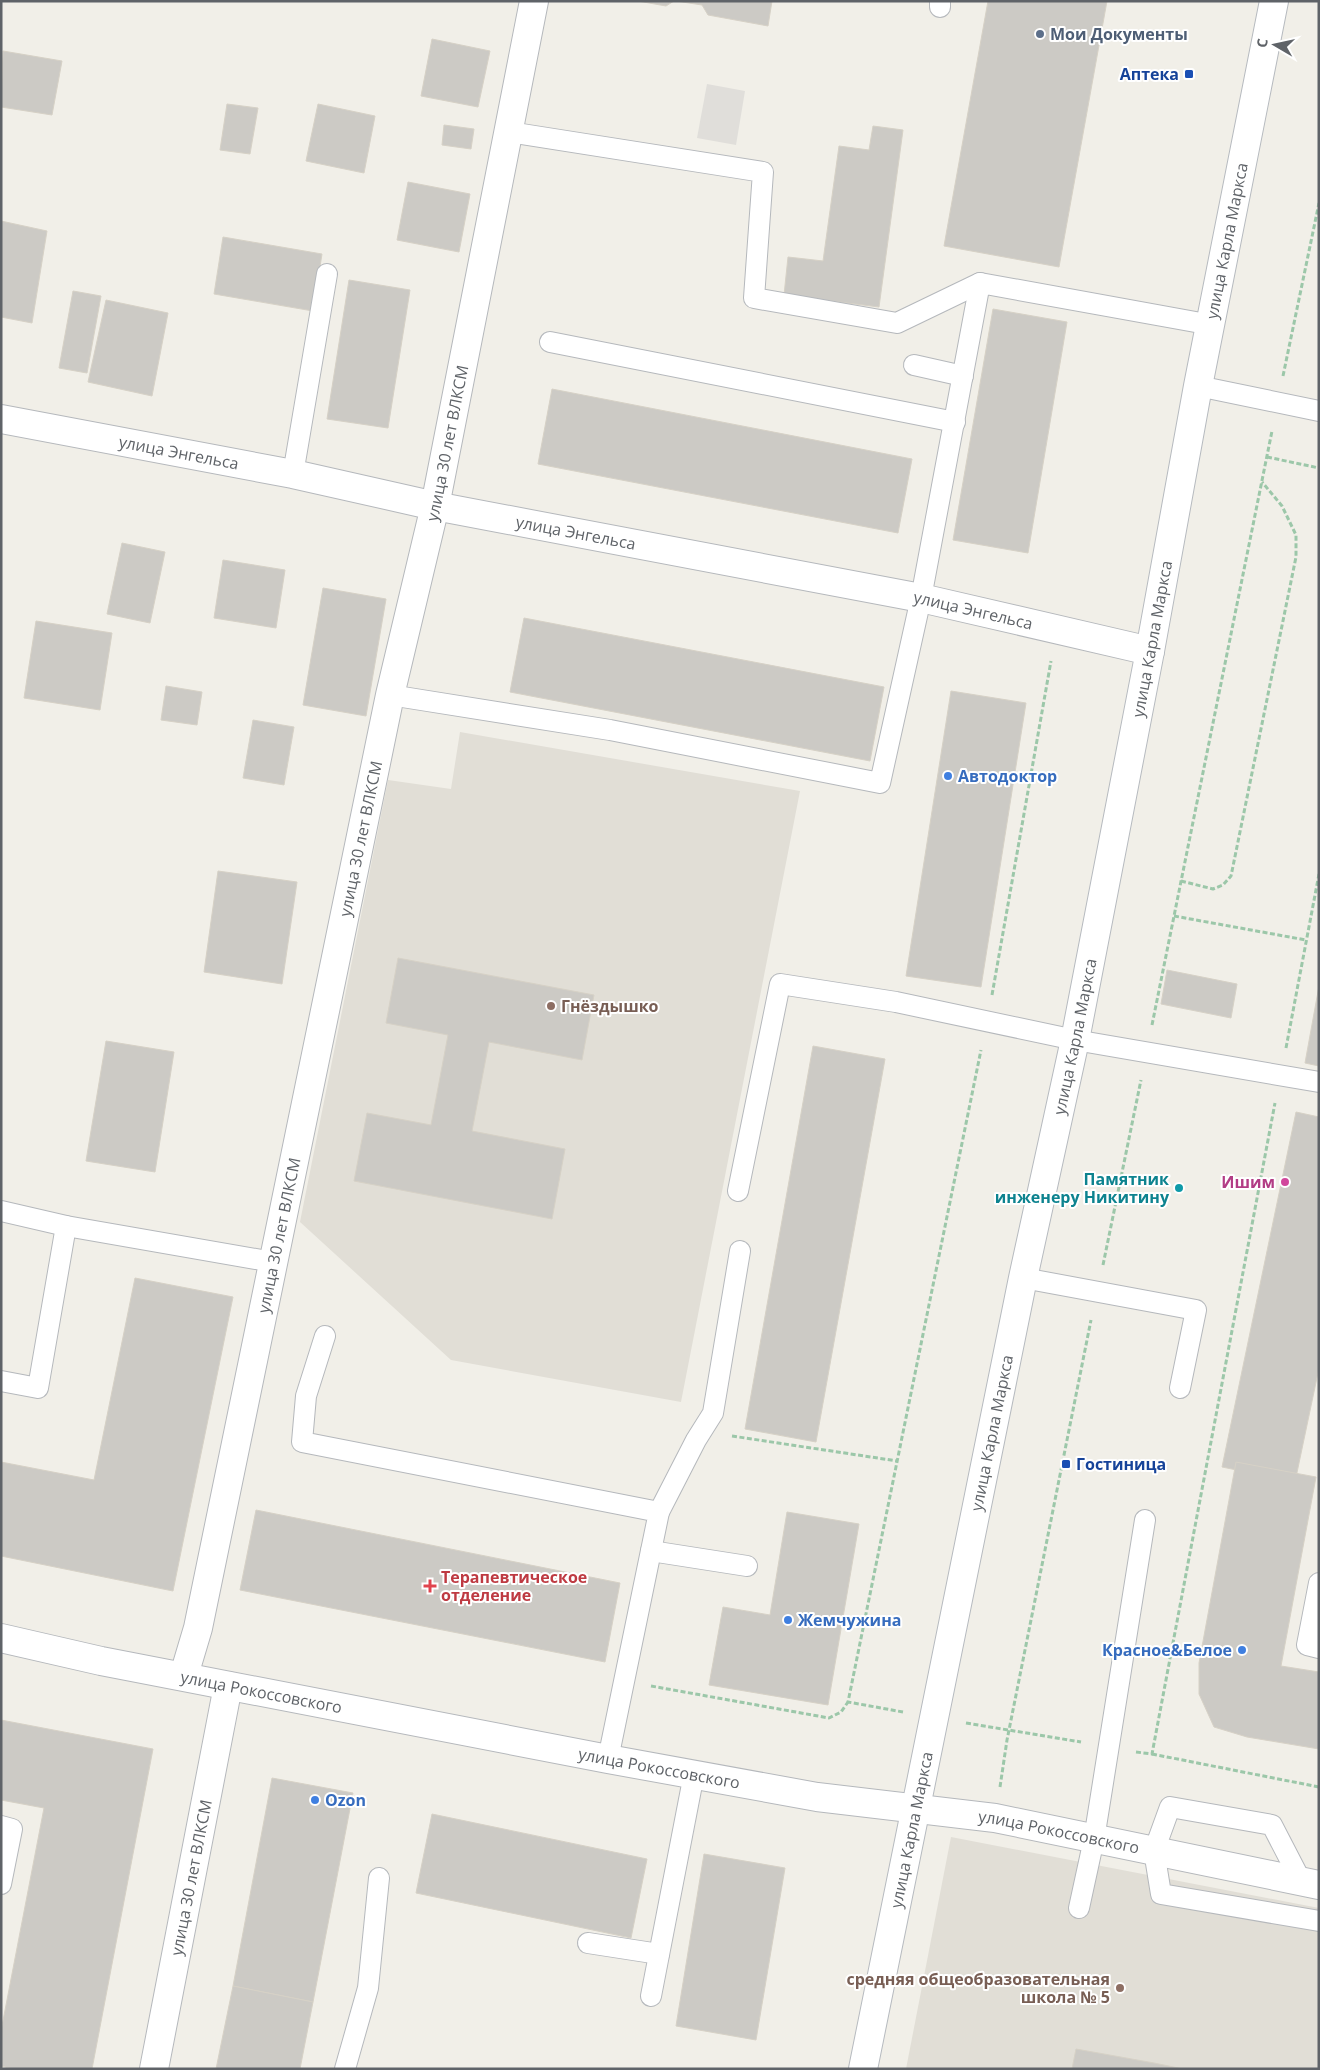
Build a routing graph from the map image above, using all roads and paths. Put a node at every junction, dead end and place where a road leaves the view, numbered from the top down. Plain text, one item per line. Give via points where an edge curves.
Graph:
1 (534, 1) edge
2 (1274, 1) edge
3 (508, 132) junction
4 (1319, 203) edge
5 (327, 274) dead end
6 (980, 283) junction
7 (1212, 325) junction
8 (550, 342) dead end
9 (914, 365) dead end
10 (964, 376) junction
11 (1198, 386) junction
12 (1278, 402) junction
13 (1319, 411) edge
14 (1, 419) edge
15 (955, 422) junction
16 (1267, 457) junction
17 (1319, 468) edge
18 (293, 474) junction
19 (1262, 482) junction
20 (435, 506) junction
21 (920, 598) junction
22 (1150, 651) junction
23 (390, 695) junction
24 (1181, 881) junction
25 (1174, 916) junction
26 (1306, 940) dead end
27 (1075, 1040) junction
28 (1147, 1052) junction
29 (1319, 1082) edge
30 (738, 1191) dead end
31 (1, 1211) edge
32 (66, 1226) junction
33 (740, 1251) dead end
34 (273, 1262) junction
35 (1023, 1278) junction
36 (1097, 1292) junction
37 (325, 1336) dead end
38 (1, 1381) edge
39 (1180, 1388) dead end
40 (702, 1431) junction
41 (897, 1461) dead end
42 (659, 1512) junction
43 (1145, 1520) dead end
44 (651, 1551) junction
45 (747, 1566) dead end
46 (1319, 1582) edge
47 (1, 1638) edge
48 (1319, 1648) edge
49 (184, 1676) junction
50 (624, 1681) junction
51 (228, 1686) junction
52 (848, 1702) dead end
53 (1152, 1754) dead end
54 (608, 1759) junction
55 (694, 1774) junction
56 (1319, 1787) edge
57 (915, 1809) junction
58 (995, 1818) junction
59 (1, 1826) edge
60 (1094, 1839) junction
61 (1154, 1851) junction
62 (379, 1878) dead end
63 (1310, 1883) edge
64 (1, 1884) edge
65 (1079, 1908) dead end
66 (1319, 1921) edge
67 (588, 1943) dead end
68 (660, 1954) junction
69 (651, 1996) dead end
70 (154, 2069) edge
71 (345, 2069) edge
72 (862, 2069) edge

1 - 3 street, улица 30 лет ВЛКСМ
2 - 7 street, улица Карла Маркса
3 - 6 lane via 763,172 754,298 897,323
3 - 20 street, улица 30 лет ВЛКСМ
4 - 12 path
5 - 18 lane
6 - 7 lane
6 - 10 lane
7 - 11 street, улица Карла Маркса
8 - 15 lane
9 - 10 lane
10 - 15 lane
11 - 12 lane
11 - 22 street, улица Карла Маркса
12 - 13 lane
12 - 16 path
14 - 18 street, улица Энгельса
15 - 21 lane
16 - 17 path
16 - 19 path
18 - 20 street, улица Энгельса
19 - 24 path
19 - 24 path via 1282,506 1296,534 1294,567 1231,876 1223,885 1213,889
20 - 21 street, улица Энгельса
20 - 23 street, улица 30 лет ВЛКСМ
21 - 22 street, улица Энгельса
21 - 23 lane via 880,783 610,730
22 - 27 street, улица Карла Маркса
23 - 34 street, улица 30 лет ВЛКСМ
24 - 25 path
25 - 26 path
25 - 28 path
27 - 28 lane
27 - 30 lane via 896,1002 780,984
27 - 35 street, улица Карла Маркса
28 - 29 lane
28 - 36 path
31 - 32 lane
32 - 34 lane
32 - 38 lane via 38,1388
33 - 40 lane via 713,1413
34 - 49 street, улица 30 лет ВЛКСМ via 198,1628
35 - 36 lane
35 - 57 street, улица Карла Маркса
36 - 39 lane via 1196,1310
36 - 58 path via 1007,1740
37 - 42 lane via 306,1396 302,1442
40 - 41 path
40 - 42 lane
42 - 44 lane
43 - 60 lane
44 - 45 lane
44 - 50 lane
46 - 48 lane via 1307,1645
47 - 49 street, улица Рокоссовского
49 - 51 street, улица Рокоссовского
50 - 52 path via 829,1718 841,1712
50 - 54 lane
51 - 54 street, улица Рокоссовского
51 - 70 street, улица 30 лет ВЛКСМ
53 - 56 path
54 - 55 street, улица Рокоссовского
55 - 57 street, улица Рокоссовского via 817,1797
55 - 68 lane
57 - 58 street, улица Рокоссовского
57 - 72 street, улица Карла Маркса
58 - 60 street, улица Рокоссовского
59 - 64 lane via 12,1829
60 - 61 street, улица Рокоссовского
60 - 65 lane
61 - 63 street, улица Рокоссовского
61 - 63 lane via 1170,1808 1272,1825
61 - 66 lane via 1161,1894
62 - 71 lane via 368,1988
67 - 68 lane
68 - 69 lane

